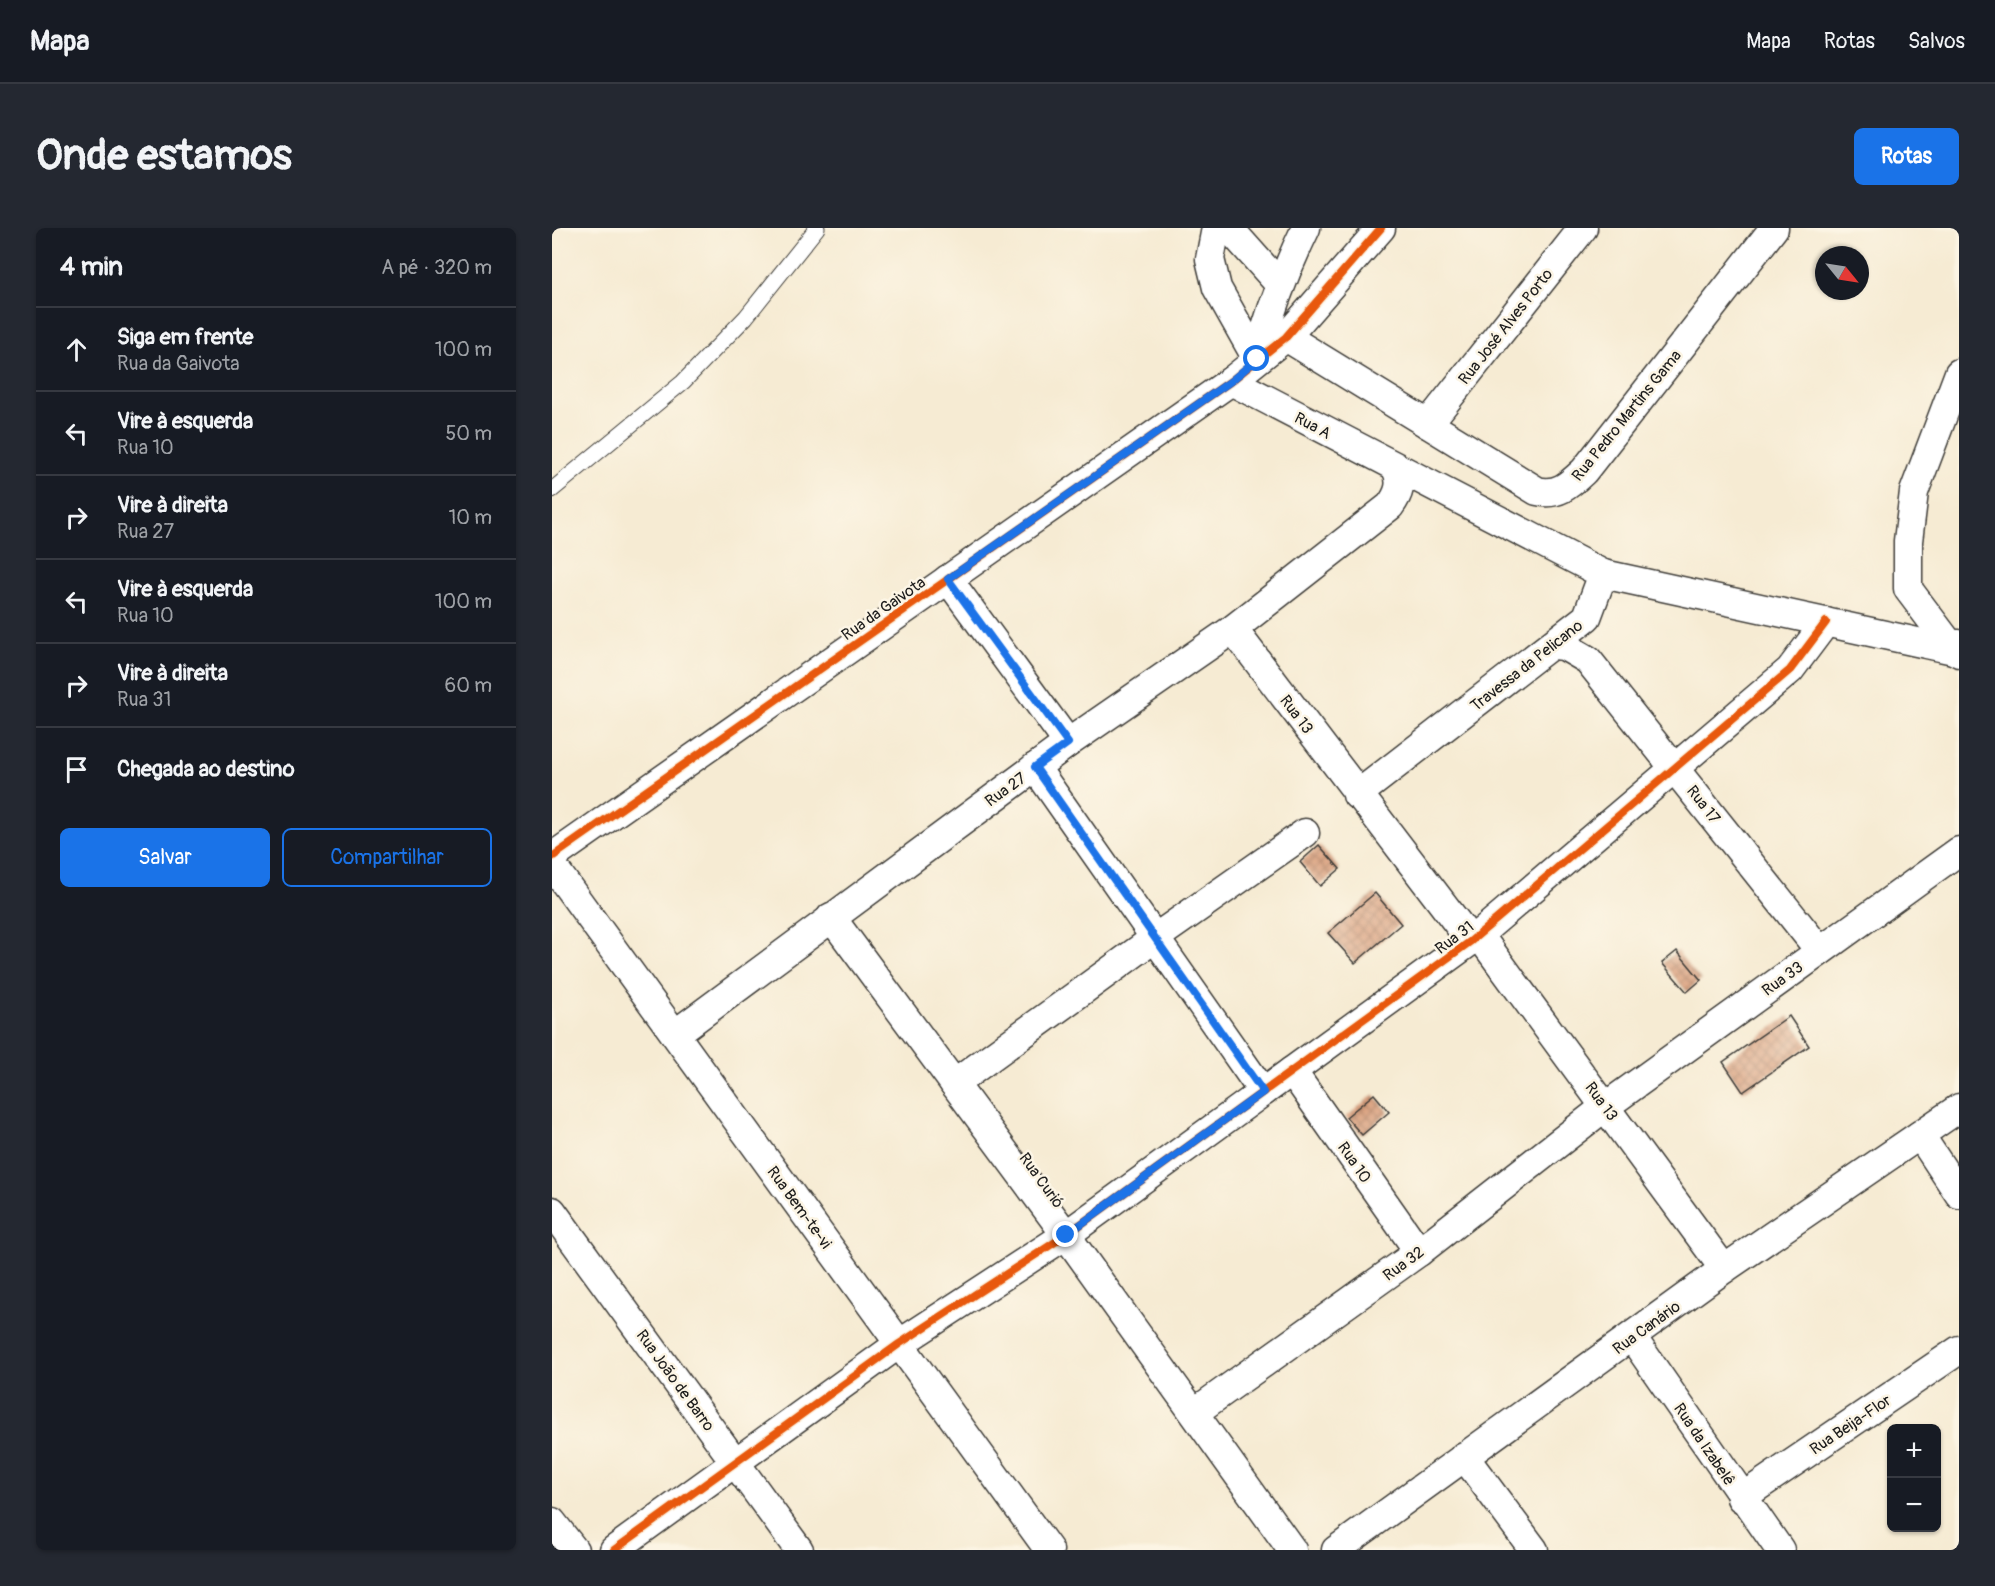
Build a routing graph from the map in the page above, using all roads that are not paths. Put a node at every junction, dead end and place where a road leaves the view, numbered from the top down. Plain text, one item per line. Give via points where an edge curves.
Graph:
1 (817, 228) edge
2 (1216, 228) edge
3 (1229, 228) edge
4 (1306, 228) edge
5 (1381, 228) edge
6 (1583, 228) edge
7 (1774, 228) edge
8 (1280, 285) junction
9 (1286, 337) junction
10 (1257, 359) junction
11 (1959, 373) edge
12 (1231, 381) junction
13 (1428, 424) junction
14 (1396, 468) junction
15 (552, 490) edge
16 (1603, 574) junction
17 (948, 579) junction
18 (1826, 622) junction
19 (1233, 628) junction
20 (1554, 645) junction
21 (1957, 649) edge
22 (1068, 743) junction
23 (1035, 767) junction
24 (1676, 768) junction
25 (1357, 795) junction
26 (1305, 833) dead end
27 (1959, 852) edge
28 (552, 857) edge
29 (552, 865) edge
30 (831, 917) junction
31 (1155, 938) junction
32 (1475, 938) junction
33 (1820, 951) junction
34 (675, 1034) junction
35 (1292, 1071) junction
36 (954, 1084) junction
37 (1263, 1092) junction
38 (1606, 1106) junction
39 (1959, 1108) edge
40 (1920, 1135) junction
41 (1959, 1194) edge
42 (552, 1211) edge
43 (1066, 1235) junction
44 (1419, 1252) junction
45 (1724, 1269) junction
46 (1632, 1337) junction
47 (899, 1344) junction
48 (1959, 1350) edge
49 (1195, 1412) junction
50 (1464, 1456) junction
51 (735, 1461) junction
52 (1741, 1498) junction
53 (552, 1522) edge
54 (574, 1550) edge
55 (614, 1550) edge
56 (799, 1550) edge
57 (1049, 1550) edge
58 (1292, 1550) edge
59 (1336, 1550) edge
60 (1534, 1550) edge
61 (1780, 1550) edge

1 - 15 lane via 746,317 683,382
2 - 10 street via 1210,259 1217,288
3 - 8 street
4 - 8 street
5 - 9 street, Rua da Gaivota
6 - 13 street, Rua José Alves Porto
7 - 13 street, Rua Pedro Martins Gama via 1584,471 1566,488 1550,494 1537,491
8 - 10 street
9 - 10 street, Rua da Gaivota
9 - 13 street, Rua Pedro Martins Gama
10 - 12 street, Rua da Gaivota
11 - 21 street via 1914,492 1908,541 1908,589
12 - 14 street, Rua A
12 - 17 street, Rua da Gaivota
14 - 16 street
14 - 19 street, Rua 27 via 1400,486 1390,507
16 - 18 street
16 - 20 street, Travessa da Pelicano via 1587,618
17 - 22 street
17 - 28 street, Rua da Gaivota
18 - 21 street
18 - 24 street, Rua 31 via 1790,670
19 - 22 street, Rua 27
19 - 25 street, Rua 13
20 - 24 street, Rua 17 via 1564,646 1588,660
20 - 25 street, Travessa da Pelicano
22 - 23 street, Rua 27
23 - 30 street, Rua 27
23 - 31 street
24 - 32 street, Rua 31
24 - 33 street, Rua 17
25 - 32 street, Rua 13
26 - 31 street
27 - 33 street, Rua 33
29 - 34 street, Rua Bem-te-vi
30 - 34 street, Rua 27
30 - 36 street, Rua Curió
31 - 36 street
31 - 37 street
32 - 35 street, Rua 31
32 - 38 street, Rua 13
33 - 38 street, Rua 33
34 - 47 street, Rua Bem-te-vi
35 - 37 street, Rua 31
35 - 44 street, Rua 10
36 - 43 street, Rua Curió
37 - 43 street, Rua 31
38 - 44 street, Rua 32
38 - 45 street, Rua 13
39 - 40 street, Rua Canário
40 - 41 street
40 - 45 street, Rua Canário
42 - 51 street, Rua João de Barro
43 - 47 street, Rua 31
43 - 49 street, Rua Curió
44 - 49 street, Rua 32
45 - 46 street, Rua Canário
46 - 50 street, Rua Canário
46 - 52 street, Rua da Izabelê
47 - 51 street, Rua 31
47 - 57 street, Rua Bem-te-vi
48 - 52 street, Rua Beija-Flor
49 - 58 street, Rua Curió
50 - 59 street, Rua Canário
50 - 60 street
51 - 55 street, Rua 31
51 - 56 street, Rua João de Barro
52 - 61 street, Rua da Izabelê
53 - 54 street

